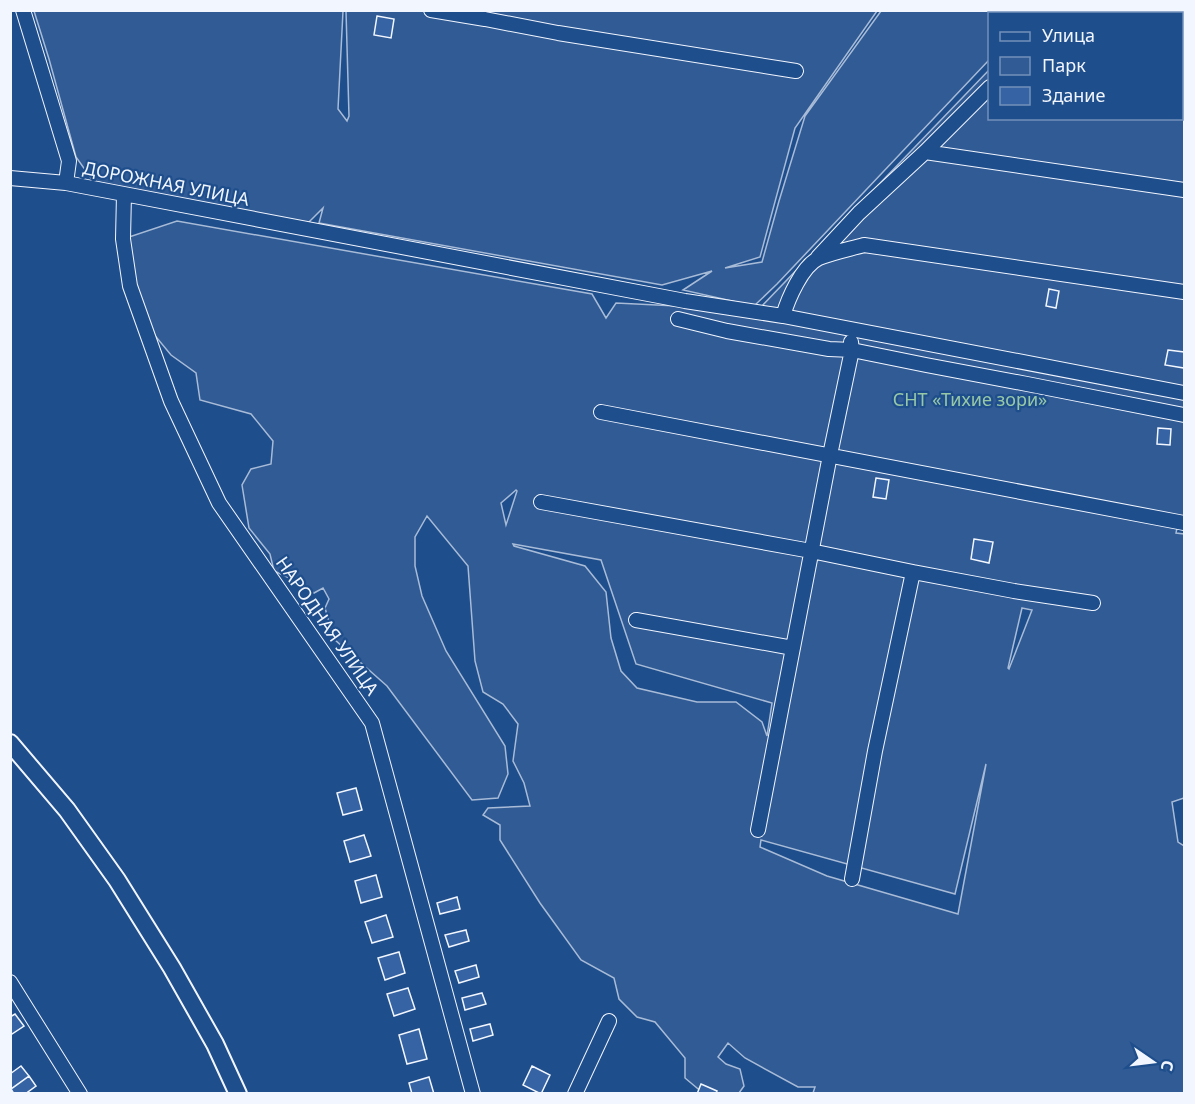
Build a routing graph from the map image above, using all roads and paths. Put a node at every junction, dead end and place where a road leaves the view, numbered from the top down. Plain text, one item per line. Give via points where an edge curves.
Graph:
1 (431, 10) edge
2 (23, 12) edge
3 (796, 71) dead end
4 (988, 89) edge
5 (925, 152) junction
6 (10, 178) edge
7 (66, 183) junction
8 (1185, 190) edge
9 (124, 194) junction
10 (817, 259) junction
11 (1185, 292) edge
12 (783, 316) junction
13 (678, 319) dead end
14 (847, 329) junction
15 (852, 350) junction
16 (1185, 393) edge
17 (601, 412) dead end
18 (1185, 415) edge
19 (830, 454) junction
20 (541, 502) dead end
21 (1185, 523) edge
22 (811, 550) junction
23 (913, 572) junction
24 (1093, 603) dead end
25 (636, 620) dead end
26 (793, 648) junction
27 (10, 743) edge
28 (758, 830) dead end
29 (852, 879) dead end
30 (10, 982) edge
31 (609, 1020) dead end
32 (80, 1094) edge
33 (238, 1094) edge
34 (472, 1094) edge
35 (574, 1094) edge

1 - 3 street
2 - 7 street via 69,161
4 - 5 street
5 - 8 street
5 - 10 street via 859,213
6 - 7 street, ДОРОЖНАЯ УЛИЦА
7 - 9 street, ДОРОЖНАЯ УЛИЦА
9 - 12 street, ДОРОЖНАЯ УЛИЦА via 685,301
9 - 34 street, НАРОДНАЯ УЛИЦА via 123,239 130,286 171,401 219,503 372,723
10 - 11 street via 864,246
10 - 12 street via 805,271
12 - 14 street, ДОРОЖНАЯ УЛИЦА
13 - 15 street via 727,331
14 - 15 street
14 - 16 street, ДОРОЖНАЯ УЛИЦА
15 - 18 street
15 - 19 street
17 - 19 street
19 - 21 street
19 - 22 street
20 - 22 street
22 - 23 street
22 - 26 street
23 - 24 street
23 - 29 street
25 - 26 street
26 - 28 street
27 - 33 main road via 67,810 117,880 215,1044
30 - 32 street
31 - 35 street

